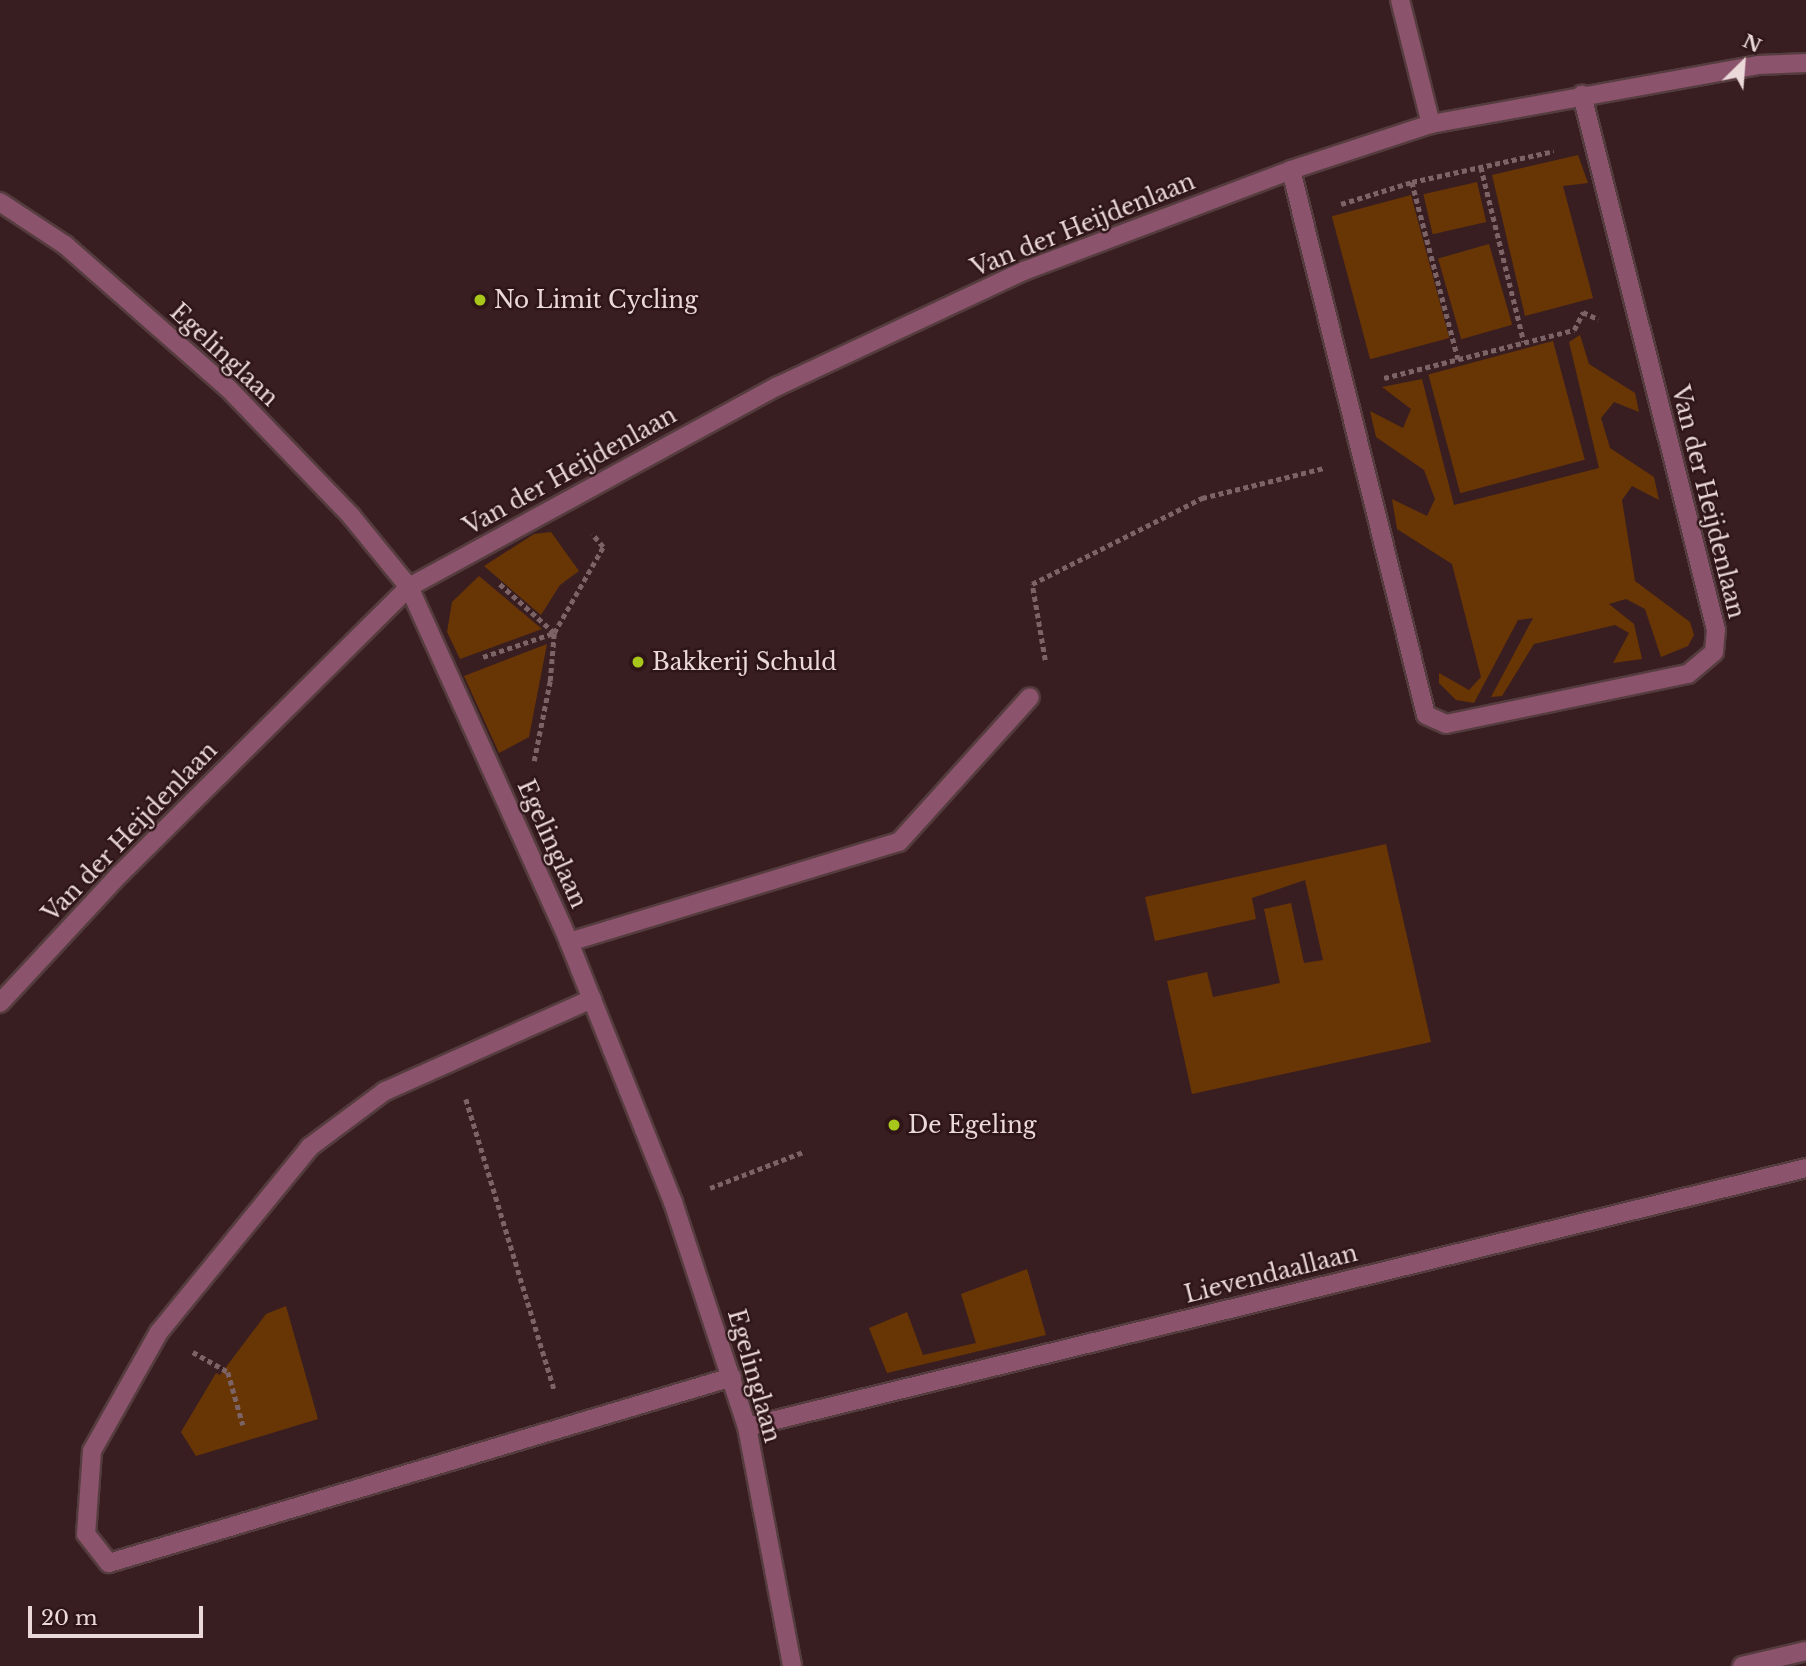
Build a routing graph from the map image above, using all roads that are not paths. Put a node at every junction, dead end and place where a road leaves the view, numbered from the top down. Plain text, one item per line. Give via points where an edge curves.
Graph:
1 (1400, 0) edge
2 (1806, 63) edge
3 (1582, 95) junction
4 (1431, 124) junction
5 (1291, 170) junction
6 (0, 202) edge
7 (409, 587) junction
8 (1030, 697) road end
9 (569, 942) junction
10 (593, 999) junction
11 (0, 1003) edge
12 (1806, 1168) edge
13 (732, 1377) junction
14 (747, 1427) junction
15 (1806, 1651) edge
16 (792, 1666) edge
17 (1742, 1666) edge

1 - 4 street
2 - 3 street, Van der Heijdenlaan via 1758,65
3 - 4 street, Van der Heijdenlaan
3 - 5 street, Van der Heijdenlaan via 1716,630 1714,652 1688,674 1447,724 1426,715
4 - 5 street, Van der Heijdenlaan
5 - 7 street, Van der Heijdenlaan via 1024,271 778,386
6 - 7 street, Egelinglaan via 65,245 228,388 351,516
7 - 9 street, Egelinglaan
7 - 11 street, Van der Heijdenlaan via 120,874
8 - 9 street via 899,842
9 - 10 street, Egelinglaan
10 - 13 street, Egelinglaan via 673,1202
10 - 13 street via 385,1091 310,1147 159,1332 92,1451 86,1534 109,1563
12 - 14 street, Lievendaallaan
13 - 14 street, Egelinglaan
14 - 16 street, Egelinglaan
15 - 17 street

